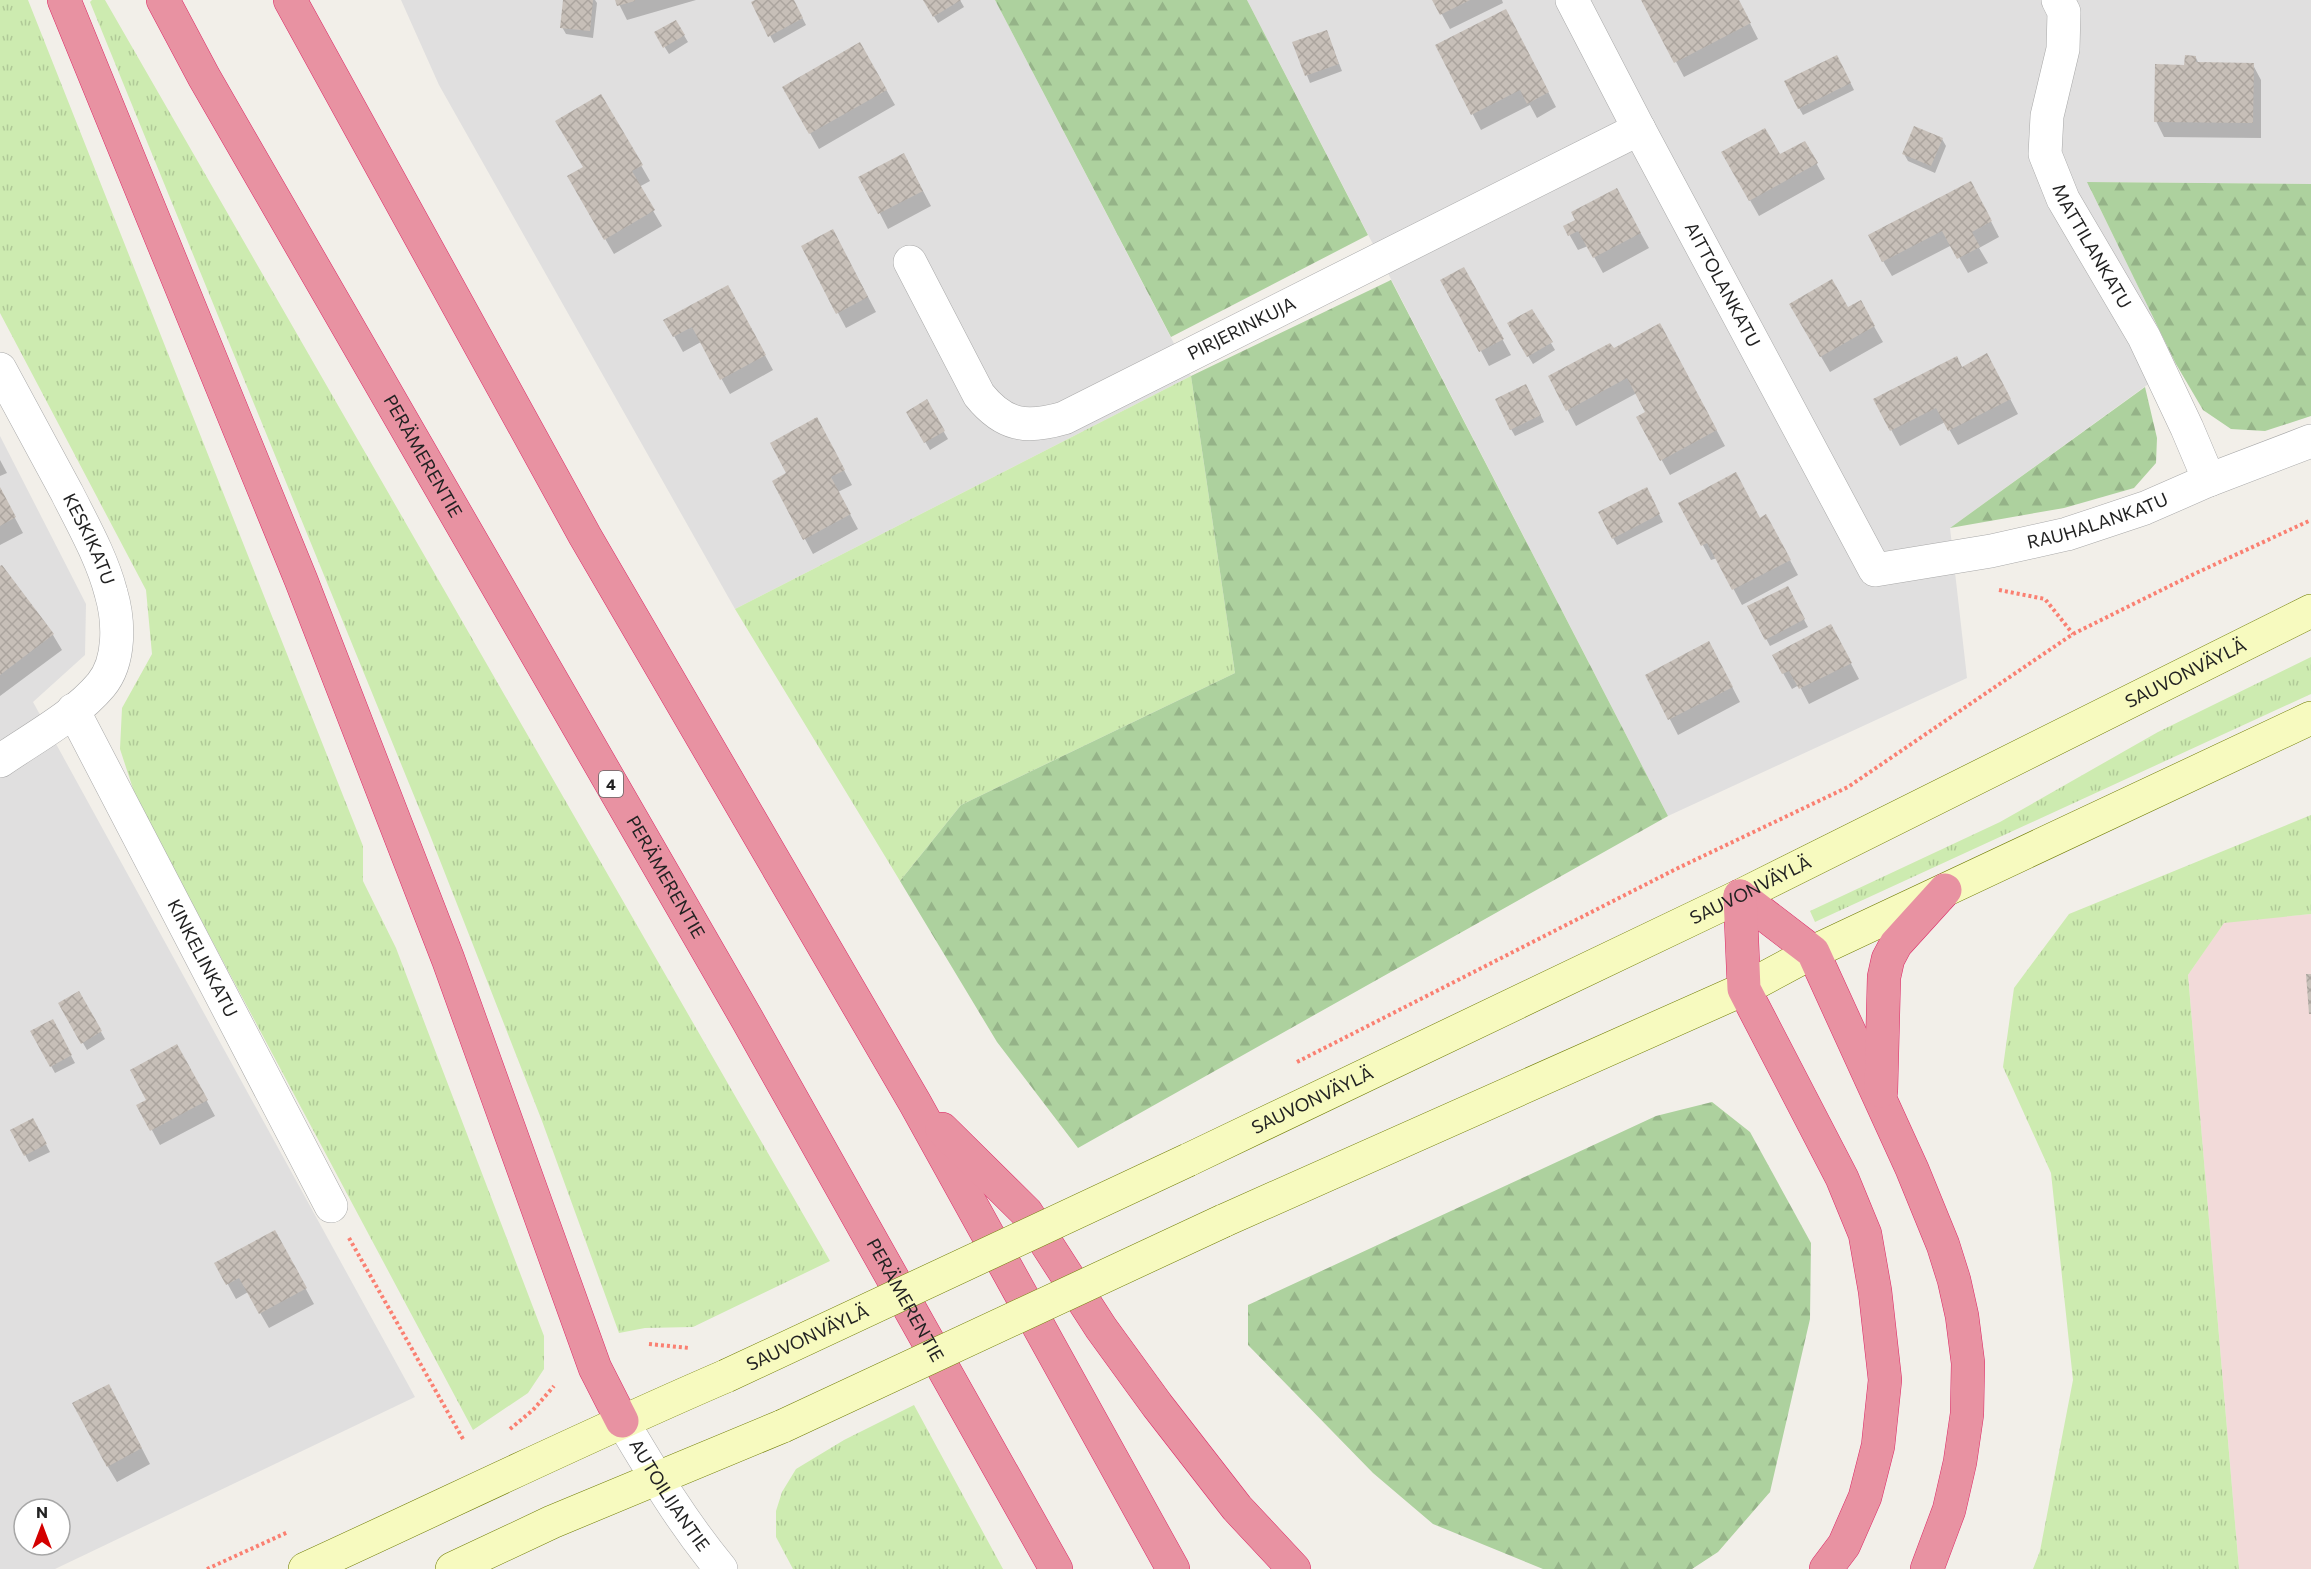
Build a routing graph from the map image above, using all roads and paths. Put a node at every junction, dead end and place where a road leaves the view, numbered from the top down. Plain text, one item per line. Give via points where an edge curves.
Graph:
1 (64, 0) edge
2 (163, 0) edge
3 (290, 0) edge
4 (1572, 0) edge
5 (2058, 0) edge
6 (1639, 129) junction
7 (910, 262) dead end
8 (0, 369) edge
9 (2311, 441) edge
10 (2209, 480) junction
11 (2311, 520) edge
12 (1875, 570) joint
13 (2311, 611) edge
14 (73, 710) junction
15 (2311, 718) edge
16 (0, 761) edge
17 (1945, 890) junction
18 (1740, 896) junction
19 (1813, 952) junction
20 (1744, 989) junction
21 (1295, 1063) dead end
22 (1881, 1099) junction
23 (915, 1103) junction
24 (331, 1206) joint
25 (649, 1344) dead end
26 (696, 1348) dead end
27 (554, 1386) dead end
28 (622, 1420) junction
29 (506, 1432) dead end
30 (463, 1439) dead end
31 (655, 1478) junction
32 (292, 1530) dead end
33 (207, 1569) edge
34 (305, 1569) edge
35 (452, 1569) edge
36 (721, 1569) edge
37 (1056, 1569) edge
38 (1173, 1569) edge
39 (1294, 1569) edge
40 (1826, 1569) edge
41 (1927, 1569) edge

1 - 28 highway via 301,580 448,959 595,1368
2 - 37 highway, PERÄMERENTIE / 4 via 753,1030
3 - 23 highway via 585,536
4 - 6 street, AITTOLANKATU
5 - 10 street, MATTILANKATU via 2064,12 2063,49 2047,116 2045,154 2063,199 2144,337
6 - 7 street, PIRJERINKUJA via 1064,418 1049,422 1017,423 990,410
6 - 12 street, AITTOLANKATU
8 - 14 street, KESKIKATU via 88,535 113,599 116,645 112,665 102,684
9 - 10 street, RAUHALANKATU
10 - 12 street, RAUHALANKATU via 2145,508 2067,534
11 - 21 path via 2073,634 1848,787 1676,869
13 - 18 main road, SAUVONVÄYLÄ
14 - 16 street, KESKIKATU
14 - 24 street, KINKELINKATU
15 - 17 main road
17 - 19 main road
17 - 22 highway via 1896,944 1888,959 1884,977
18 - 19 highway
18 - 20 highway
18 - 28 main road, SAUVONVÄYLÄ, bridge via 1188,1160 726,1376
19 - 20 main road
19 - 22 highway
20 - 31 main road, bridge via 1223,1221 783,1426
20 - 40 highway via 1842,1178 1865,1234 1875,1291 1885,1380 1878,1446 1865,1497 1844,1545
22 - 41 highway via 1943,1245 1962,1316 1968,1363 1967,1414 1960,1462 1949,1510
23 - 38 highway
23 - 39 highway via 1026,1212 1101,1328 1157,1405 1237,1508
24 - 30 path
25 - 26 path
27 - 29 path
28 - 31 street, AUTOILIJANTIE
28 - 34 main road, SAUVONVÄYLÄ
31 - 35 main road
31 - 36 street, AUTOILIJANTIE via 691,1533
32 - 33 path

